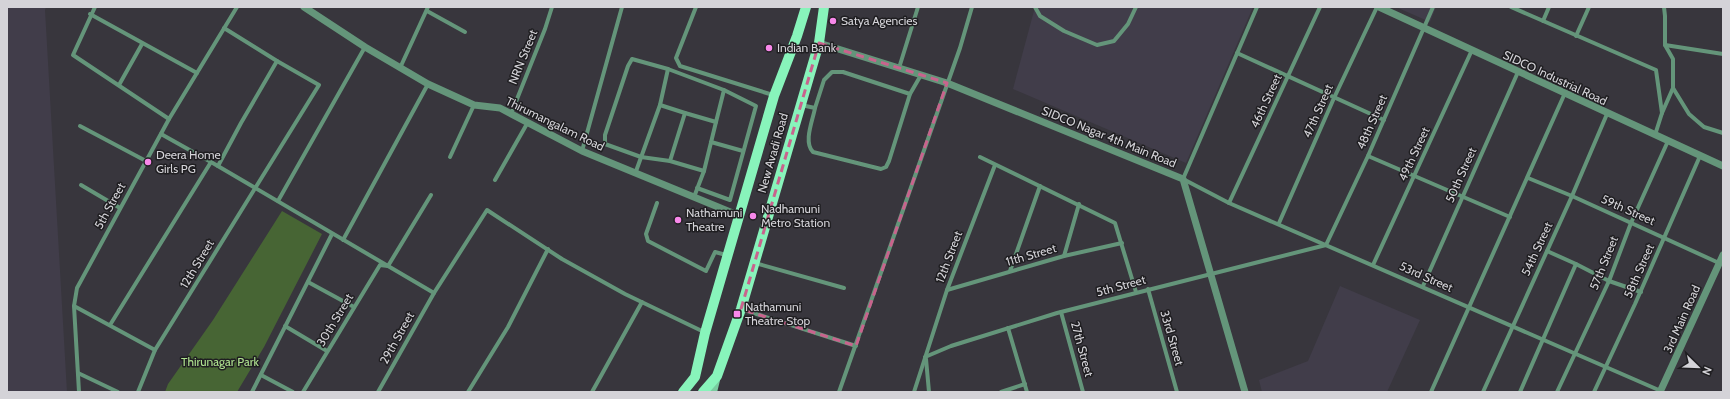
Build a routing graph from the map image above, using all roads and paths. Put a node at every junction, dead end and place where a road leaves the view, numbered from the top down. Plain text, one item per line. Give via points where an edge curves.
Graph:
1 (95, 7) edge
2 (237, 7) edge
3 (304, 7) edge
4 (552, 7) edge
5 (622, 7) edge
6 (696, 7) edge
7 (806, 7) edge
8 (824, 7) edge
9 (918, 7) edge
10 (972, 7) edge
11 (1035, 7) edge
12 (1136, 7) edge
13 (1257, 7) edge
14 (1320, 7) edge
15 (1378, 7) edge
16 (1433, 7) edge
17 (1513, 7) edge
18 (1549, 7) edge
19 (1589, 7) edge
20 (1664, 7) edge
21 (428, 9) edge
22 (90, 14) junction
23 (1543, 21) junction
24 (224, 28) junction
25 (1424, 28) junction
26 (466, 32) dead end
27 (1576, 36) junction
28 (819, 43) junction
29 (142, 44) junction
30 (1664, 44) junction
31 (365, 47) junction
32 (1472, 50) junction
33 (1237, 53) junction
34 (1723, 54) edge
35 (277, 62) junction
36 (400, 68) junction
37 (899, 68) junction
38 (668, 69) junction
39 (1518, 72) junction
40 (196, 73) junction
41 (921, 75) junction
42 (1288, 78) junction
43 (428, 84) junction
44 (947, 84) junction
45 (119, 85) junction
46 (1673, 88) junction
47 (724, 90) junction
48 (1565, 93) junction
49 (910, 94) junction
50 (774, 96) junction
51 (1334, 98) junction
52 (474, 105) junction
53 (660, 105) junction
54 (800, 105) junction
55 (816, 108) junction
56 (685, 113) junction
57 (1662, 113) junction
58 (511, 114) junction
59 (1607, 114) junction
60 (169, 119) junction
61 (1384, 120) junction
62 (528, 122) junction
63 (716, 122) junction
64 (80, 126) dead end
65 (1723, 133) edge
66 (161, 134) junction
67 (1655, 135) junction
68 (1668, 141) junction
69 (711, 142) junction
70 (582, 151) junction
71 (743, 151) junction
72 (1368, 156) junction
73 (1700, 156) junction
74 (450, 157) dead end
75 (641, 157) junction
76 (980, 157) dead end
77 (146, 161) junction
78 (670, 161) junction
79 (211, 162) junction
80 (995, 165) junction
81 (218, 166) junction
82 (1723, 166) edge
83 (704, 171) junction
84 (635, 174) junction
85 (1415, 175) junction
86 (1528, 178) junction
87 (1183, 179) junction
88 (495, 180) dead end
89 (81, 185) dead end
90 (1040, 186) junction
91 (255, 188) junction
92 (697, 188) junction
93 (431, 195) dead end
94 (1463, 196) junction
95 (1572, 196) junction
96 (693, 198) junction
97 (278, 201) junction
98 (657, 203) dead end
99 (1230, 203) junction
100 (1079, 204) junction
101 (120, 208) junction
102 (740, 216) junction
103 (1510, 217) junction
104 (1279, 223) junction
105 (1631, 223) junction
106 (332, 234) junction
107 (1665, 238) junction
108 (343, 240) junction
109 (1122, 243) junction
110 (1326, 245) junction
111 (548, 249) junction
112 (1547, 251) junction
113 (726, 255) junction
114 (1723, 255) edge
115 (1064, 256) junction
116 (754, 263) junction
117 (1719, 263) junction
118 (1576, 264) junction
119 (1373, 265) junction
120 (388, 266) junction
121 (1010, 272) junction
122 (1210, 275) junction
123 (1609, 281) junction
124 (308, 282) junction
125 (1423, 286) junction
126 (844, 288) dead end
127 (1148, 289) junction
128 (947, 290) junction
129 (1136, 292) junction
130 (1641, 292) junction
131 (434, 293) junction
132 (642, 302) junction
133 (74, 306) junction
134 (354, 307) junction
135 (1470, 308) junction
136 (741, 309) junction
137 (1062, 312) junction
138 (110, 325) junction
139 (1513, 325) junction
140 (285, 326) junction
141 (1008, 328) junction
142 (705, 333) junction
143 (1544, 339) junction
144 (856, 346) junction
145 (155, 350) junction
146 (327, 351) junction
147 (1575, 353) junction
148 (925, 357) junction
149 (1605, 367) junction
150 (78, 373) junction
151 (261, 375) junction
152 (695, 376) junction
153 (1025, 384) junction
154 (708, 390) edge
155 (1661, 391) edge
156 (79, 392) edge
157 (118, 392) edge
158 (138, 392) edge
159 (252, 392) edge
160 (293, 392) edge
161 (302, 392) edge
162 (378, 392) edge
163 (468, 392) edge
164 (592, 392) edge
165 (683, 392) edge
166 (839, 392) edge
167 (914, 392) edge
168 (929, 392) edge
169 (1002, 392) edge
170 (1027, 392) edge
171 (1083, 392) edge
172 (1177, 392) edge
173 (1245, 392) edge
174 (1431, 392) edge
175 (1483, 392) edge
176 (1520, 392) edge
177 (1557, 392) edge
178 (1594, 392) edge

1 - 22 street
2 - 24 street, 5th Street
3 - 31 street, Thirumangalam Road
4 - 58 street, NRN Street
5 - 70 street
6 - 50 street via 676,58 680,66
7 - 50 main road, New Avadi Road
8 - 28 main road, New Avadi Road
9 - 37 street
10 - 44 street
11 - 12 street via 1040,16 1097,45 1114,41 1128,24
13 - 33 street
14 - 42 street, 46th Street
15 - 25 street, SIDCO Industrial Road
15 - 51 street, 47th Street
16 - 25 street, 48th Street
17 - 23 street
18 - 23 street
19 - 27 street
20 - 30 street
21 - 26 street
21 - 36 street
22 - 29 street
22 - 45 street via 73,55
23 - 27 street
24 - 35 street
24 - 40 street, 5th Street
25 - 32 street, SIDCO Industrial Road
25 - 61 street, 48th Street
27 - 57 street via 1656,70
28 - 37 street, SIDCO Nagar 4th Main Road
28 - 54 main road, New Avadi Road
29 - 40 street
29 - 45 street
30 - 34 street
30 - 46 street via 1673,59
31 - 36 street, Thirumangalam Road
31 - 97 street
32 - 39 street, SIDCO Industrial Road
32 - 85 street, 49th Street
33 - 42 street
33 - 87 street
35 - 81 street
35 - 91 street, 12th Street via 319,85
36 - 43 street, Thirumangalam Road
37 - 41 street, SIDCO Nagar 4th Main Road
38 - 47 street
38 - 53 street
38 - 75 street via 632,59 605,135 605,144
39 - 48 street, SIDCO Industrial Road
39 - 94 street, 50th Street
40 - 60 street, 5th Street
41 - 44 street, SIDCO Nagar 4th Main Road
41 - 49 street
42 - 51 street
42 - 99 street, 46th Street
43 - 52 street, Thirumangalam Road
43 - 108 street
44 - 87 street, SIDCO Nagar 4th Main Road
44 - 144 street
45 - 60 street
46 - 57 street
46 - 65 street via 1689,114 1704,127
47 - 63 street
47 - 71 street via 756,106
48 - 59 street, SIDCO Industrial Road
48 - 86 street
49 - 55 street via 843,72 832,72 824,80
49 - 55 street via 889,161 886,167 880,169 813,152 808,142
50 - 102 main road, New Avadi Road
51 - 61 street
51 - 104 street, 47th Street
52 - 58 street, Thirumangalam Road via 500,108
52 - 74 street
53 - 56 street
53 - 75 street
54 - 55 street
54 - 116 main road, New Avadi Road
56 - 63 street
56 - 78 street
57 - 67 street
58 - 62 street, Thirumangalam Road
59 - 67 street, SIDCO Industrial Road
59 - 95 street, 54th Street
60 - 66 street, 5th Street
61 - 72 street, 48th Street
62 - 70 street, Thirumangalam Road
62 - 88 street
63 - 69 street
64 - 77 street
66 - 77 street, 5th Street
66 - 79 street
67 - 68 street, SIDCO Industrial Road
68 - 73 street, SIDCO Industrial Road
68 - 105 street, 57th Street
69 - 71 street
69 - 83 street
70 - 84 street, Thirumangalam Road
71 - 92 street via 730,200
72 - 85 street
72 - 110 street, 48th Street
73 - 82 street, SIDCO Industrial Road
73 - 107 street, 58th Street
75 - 78 street
75 - 84 street
76 - 80 street
77 - 101 street, 5th Street
78 - 83 street
79 - 81 street
79 - 138 street
80 - 90 street
80 - 128 street, 12th Street
81 - 91 street
83 - 92 street
84 - 96 street, Thirumangalam Road
85 - 94 street
85 - 119 street, 49th Street
86 - 95 street, 59th Street
86 - 103 street
87 - 99 street, 53rd Street
87 - 122 street, SIDCO Nagar 4th Main Road
89 - 101 street
90 - 100 street
90 - 121 street
91 - 97 street
91 - 145 street, 12th Street
92 - 96 street
93 - 120 street
94 - 103 street
94 - 125 street, 50th Street
95 - 105 street, 59th Street
95 - 112 street, 54th Street
96 - 102 street, Thirumangalam Road
97 - 106 street
98 - 113 street via 646,234 648,241 706,271 715,252
99 - 104 street, 53rd Street
100 - 109 street via 1115,223
100 - 115 street
101 - 133 street, 5th Street via 77,288
102 - 113 main road, New Avadi Road
103 - 135 street
104 - 110 street, 53rd Street
105 - 107 street, 59th Street
105 - 123 street, 57th Street
106 - 108 street
106 - 124 street
107 - 117 street, 59th Street
107 - 130 street, 58th Street
108 - 120 street
109 - 115 street, 11th Street
109 - 129 street
110 - 119 street, 53rd Street
110 - 122 street, 5th Street
111 - 131 street, 29th Street via 487,210
111 - 132 street
111 - 163 street via 508,326
112 - 118 street
112 - 139 street, 54th Street
113 - 142 main road, New Avadi Road
114 - 117 street, 3rd Main Road
115 - 121 street, 11th Street
116 - 126 street
116 - 136 main road, New Avadi Road
117 - 155 street, 3rd Main Road
118 - 123 street
118 - 143 street
119 - 125 street, 53rd Street
120 - 131 street
120 - 134 street, 30th Street via 380,265
121 - 128 street, 11th Street
122 - 127 street, 5th Street
122 - 173 street, SIDCO Nagar 4th Main Road
123 - 130 street
123 - 147 street, 57th Street
124 - 134 street
124 - 140 street
125 - 135 street, 53rd Street
127 - 129 street, 5th Street
127 - 172 street, 33rd Street
128 - 148 street, 12th Street
129 - 137 street, 5th Street
130 - 149 street, 58th Street
131 - 162 street, 29th Street
132 - 142 street
132 - 164 street
133 - 138 street
133 - 150 street, 5th Street
134 - 146 street, 30th Street
135 - 139 street, 53rd Street
135 - 174 street
136 - 144 street
136 - 154 main road, New Avadi Road via 717,376
137 - 141 street, 5th Street
137 - 171 street, 27th Street
138 - 145 street
139 - 143 street, 53rd Street
139 - 175 street, 54th Street
140 - 146 street
140 - 151 street
141 - 148 street, 5th Street
141 - 153 street
142 - 152 main road, New Avadi Road
143 - 147 street, 53rd Street
143 - 176 street
144 - 166 street
145 - 158 street, 12th Street
146 - 161 street, 30th Street
147 - 149 street, 53rd Street
147 - 177 street, 57th Street
148 - 167 street, 12th Street
148 - 168 street
149 - 155 street, 53rd Street
149 - 178 street, 58th Street
150 - 156 street, 5th Street
150 - 157 street
151 - 159 street
151 - 160 street
152 - 154 main road
152 - 165 main road, New Avadi Road
153 - 169 street
153 - 170 street

